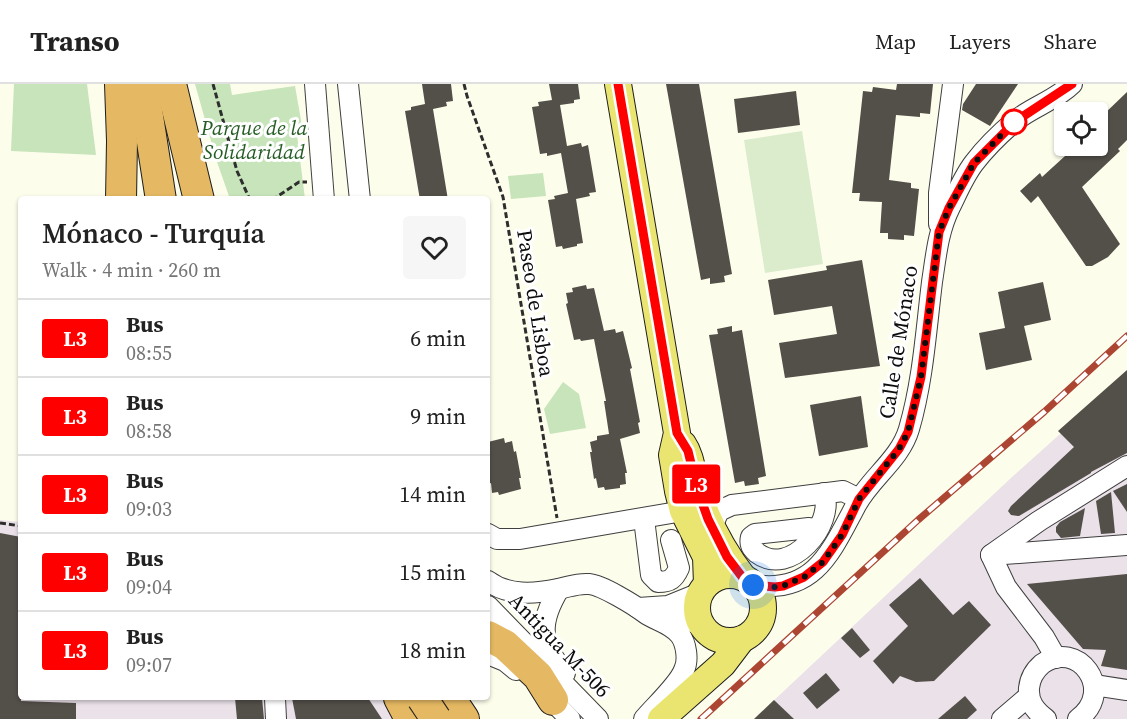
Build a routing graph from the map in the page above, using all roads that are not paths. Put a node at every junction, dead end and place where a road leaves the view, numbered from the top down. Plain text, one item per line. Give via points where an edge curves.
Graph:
1 (120, 84) edge
2 (143, 84) edge
3 (170, 84) edge
4 (315, 84) edge
5 (348, 84) edge
6 (618, 84) edge
7 (952, 84) edge
8 (1072, 84) edge
9 (324, 190) edge
10 (121, 196) edge
11 (160, 196) edge
12 (184, 196) edge
13 (198, 196) edge
14 (360, 196) edge
15 (939, 236) junction
16 (1127, 466) edge
17 (824, 493) junction
18 (859, 499) junction
19 (644, 519) junction
20 (693, 525) junction
21 (818, 530) dead end
22 (490, 535) edge
23 (647, 543) junction
24 (1127, 545) edge
25 (991, 555) junction
26 (748, 581) junction
27 (490, 583) edge
28 (559, 589) junction
29 (704, 589) junction
30 (490, 608) edge
31 (644, 612) junction
32 (704, 628) junction
33 (490, 637) edge
34 (742, 639) junction
35 (490, 655) edge
36 (1056, 658) junction
37 (1094, 685) junction
38 (1127, 690) edge
39 (1029, 696) junction
40 (275, 700) edge
41 (400, 700) edge
42 (424, 700) edge
43 (425, 700) edge
44 (451, 700) edge
45 (562, 709) edge
46 (276, 719) edge
47 (410, 719) edge
48 (429, 719) edge
49 (436, 719) edge
50 (464, 719) edge
51 (599, 719) edge
52 (644, 719) edge
53 (661, 719) edge
54 (1002, 719) edge
55 (1046, 719) edge
56 (1078, 719) edge

1 - 10 highway
2 - 11 highway
3 - 12 highway
3 - 13 highway
4 - 9 street
5 - 14 street
6 - 20 main road via 677,433 672,455
7 - 15 street via 939,193
8 - 15 street, Calle de Mónaco via 1016,121 974,163 949,208
15 - 18 street, Calle de Mónaco via 921,377 908,432
16 - 25 street via 1039,520
17 - 18 street via 843,491
17 - 20 street via 732,505
17 - 21 street via 828,503
18 - 26 street, Calle de Mónaco via 842,535 823,562 804,577 775,587
19 - 20 street
19 - 22 street via 520,539
19 - 23 street
20 - 23 street
20 - 23 street via 675,578 667,582 658,582 651,575
20 - 26 main road
20 - 29 main road via 706,557
24 - 25 street
25 - 36 street via 1006,587
26 - 29 main road via 734,575 724,576 715,578
26 - 34 main road via 762,598 762,615 755,629
27 - 28 street via 517,593
28 - 31 street via 592,584
28 - 51 street via 544,623 545,638 556,663
29 - 31 street
29 - 32 main road via 697,609
30 - 51 street, Antigua M-506
31 - 32 street via 676,617
31 - 52 street via 680,635 686,658 685,670
32 - 34 main road via 724,640
32 - 52 main road via 704,661 698,672
33 - 45 highway via 505,645 538,676
34 - 53 main road via 723,664
35 - 45 street via 505,661
36 - 37 street via 1085,667
36 - 39 street via 1038,667 1032,676
37 - 38 street
37 - 56 street via 1091,705
39 - 54 street
39 - 55 street
40 - 46 street
41 - 47 highway
42 - 48 street
43 - 49 highway, bridge
44 - 50 highway

